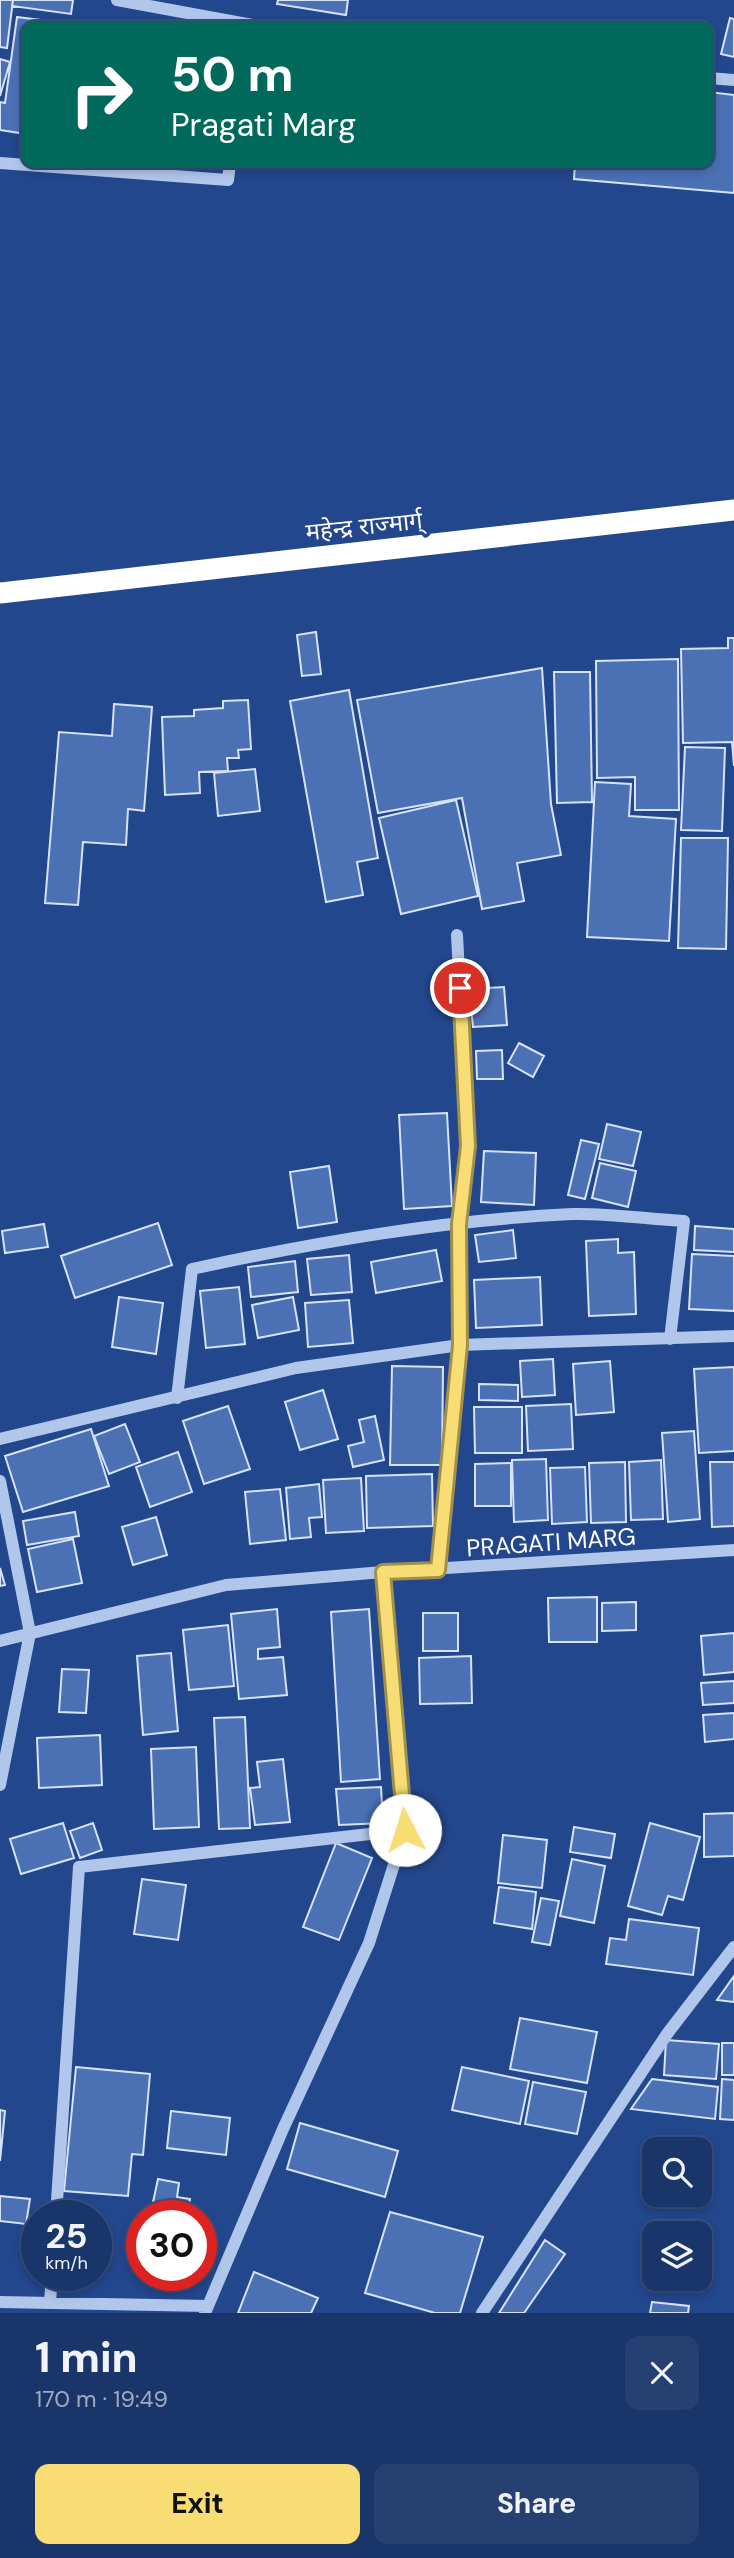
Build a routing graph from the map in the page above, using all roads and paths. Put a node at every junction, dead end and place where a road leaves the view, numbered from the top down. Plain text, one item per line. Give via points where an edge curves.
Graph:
1 (117, 0) edge
2 (220, 21) edge
3 (714, 78) edge
4 (734, 79) edge
5 (0, 163) edge
6 (21, 165) edge
7 (67, 168) edge
8 (229, 168) edge
9 (734, 510) edge
10 (0, 593) edge
11 (457, 935) dead end
12 (459, 1224) junction
13 (734, 1336) edge
14 (670, 1339) junction
15 (460, 1345) junction
16 (177, 1398) junction
17 (0, 1439) edge
18 (0, 1481) edge
19 (734, 1550) edge
20 (438, 1570) junction
21 (383, 1572) junction
22 (30, 1633) junction
23 (0, 1641) edge
24 (0, 1785) edge
25 (405, 1830) junction
26 (733, 1951) edge
27 (57, 2200) edge
28 (51, 2291) edge
29 (0, 2302) edge
30 (50, 2304) junction
31 (206, 2309) edge
32 (482, 2313) edge

1 - 2 street
3 - 4 street
5 - 6 street
7 - 8 street via 228,180
9 - 10 highway, महेन्द्र राज्मार्ग्
11 - 12 street via 468,1146
12 - 14 street via 575,1214 684,1221
12 - 15 street
12 - 16 street via 322,1241 192,1269
13 - 14 street
14 - 15 street
15 - 16 street via 296,1368
15 - 20 street
16 - 17 street
18 - 22 street
19 - 20 street, PRAGATI MARG
20 - 21 street, PRAGATI MARG
21 - 22 street, PRAGATI MARG via 226,1585
21 - 25 street
22 - 23 street, PRAGATI MARG
22 - 24 street
25 - 27 street via 79,1867
25 - 31 street via 369,1943
26 - 32 street via 667,2034
28 - 30 street
29 - 30 street
30 - 31 street

